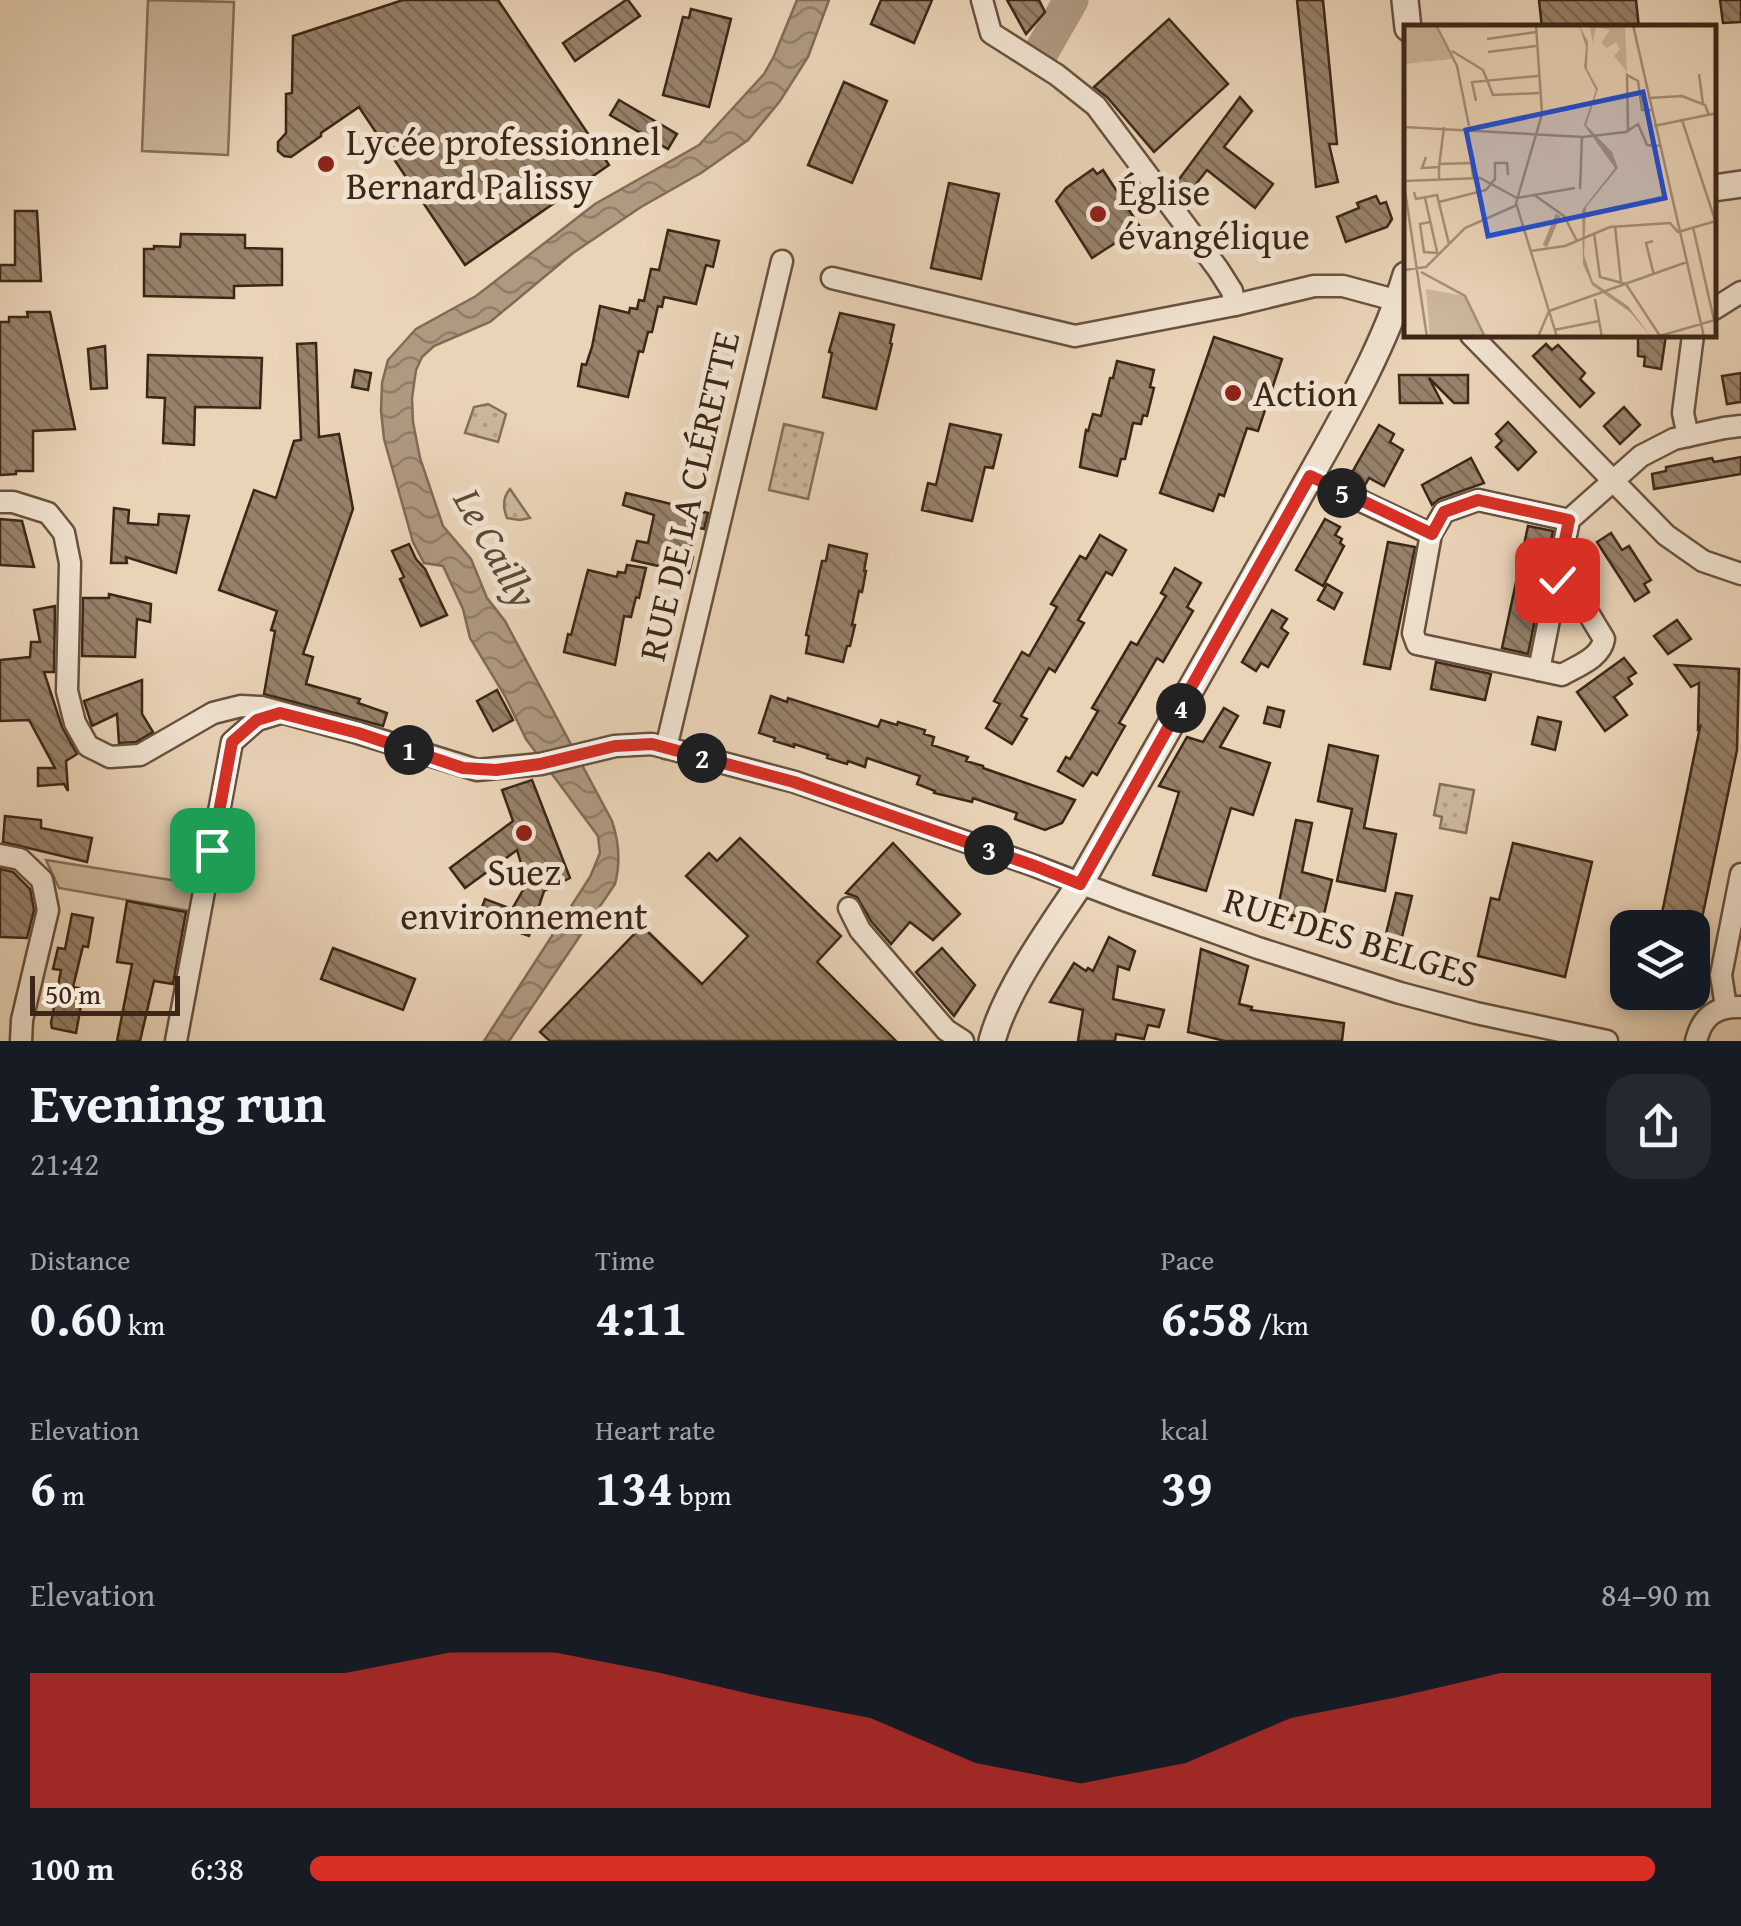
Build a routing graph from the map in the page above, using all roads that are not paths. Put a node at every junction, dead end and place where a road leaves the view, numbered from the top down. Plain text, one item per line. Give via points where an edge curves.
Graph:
1 (982, 0) edge
2 (1405, 0) edge
3 (1408, 25) edge
4 (1741, 184) edge
5 (1716, 188) edge
6 (782, 261) dead end
7 (832, 278) dead end
8 (1741, 292) edge
9 (1402, 302) edge
10 (1235, 305) junction
11 (1716, 309) edge
12 (1474, 338) edge
13 (1693, 338) edge
14 (1741, 426) edge
15 (1688, 436) junction
16 (1310, 476) junction
17 (1613, 482) junction
18 (0, 502) edge
19 (1569, 520) junction
20 (1432, 534) junction
21 (1741, 574) edge
22 (1557, 580) junction
23 (1539, 670) junction
24 (213, 712) junction
25 (280, 713) junction
26 (232, 742) junction
27 (666, 748) junction
28 (0, 854) edge
29 (1741, 874) edge
30 (1080, 884) junction
31 (849, 908) dead end
32 (1734, 1007) edge
33 (20, 1041) edge
34 (176, 1041) edge
35 (963, 1041) edge
36 (992, 1041) edge
37 (1607, 1041) edge
38 (1696, 1041) edge

1 - 10 street via 991,33 1096,106 1218,269
2 - 3 street
4 - 5 street
6 - 27 street, RUE DE LA CLÉRETTE
7 - 10 street via 1075,336
8 - 11 street
9 - 10 street via 1330,285
9 - 16 street
12 - 17 street
13 - 15 street via 1683,413
14 - 15 street
15 - 17 street via 1641,456
16 - 20 street
16 - 30 street
17 - 19 street
17 - 21 street via 1666,535 1703,561
18 - 24 street via 48,513 64,533 70,563 68,690 88,746 110,757 140,755
19 - 20 street via 1478,500 1444,512
19 - 22 street
20 - 23 street via 1412,634 1417,644
22 - 23 street
22 - 23 street via 1570,583 1603,647 1562,676
24 - 25 street, RUE DES BELGES via 241,706
24 - 26 street
25 - 26 street via 257,720
25 - 27 street, RUE DES BELGES via 463,768 540,764 615,746
26 - 34 street
27 - 30 street, RUE DES BELGES via 794,782
28 - 33 street via 20,859 42,880 48,910
29 - 32 street via 1721,975
30 - 36 street via 1007,1002
30 - 37 street, RUE DES BELGES via 1400,993
31 - 35 street via 860,930
32 - 38 street via 1707,1016

